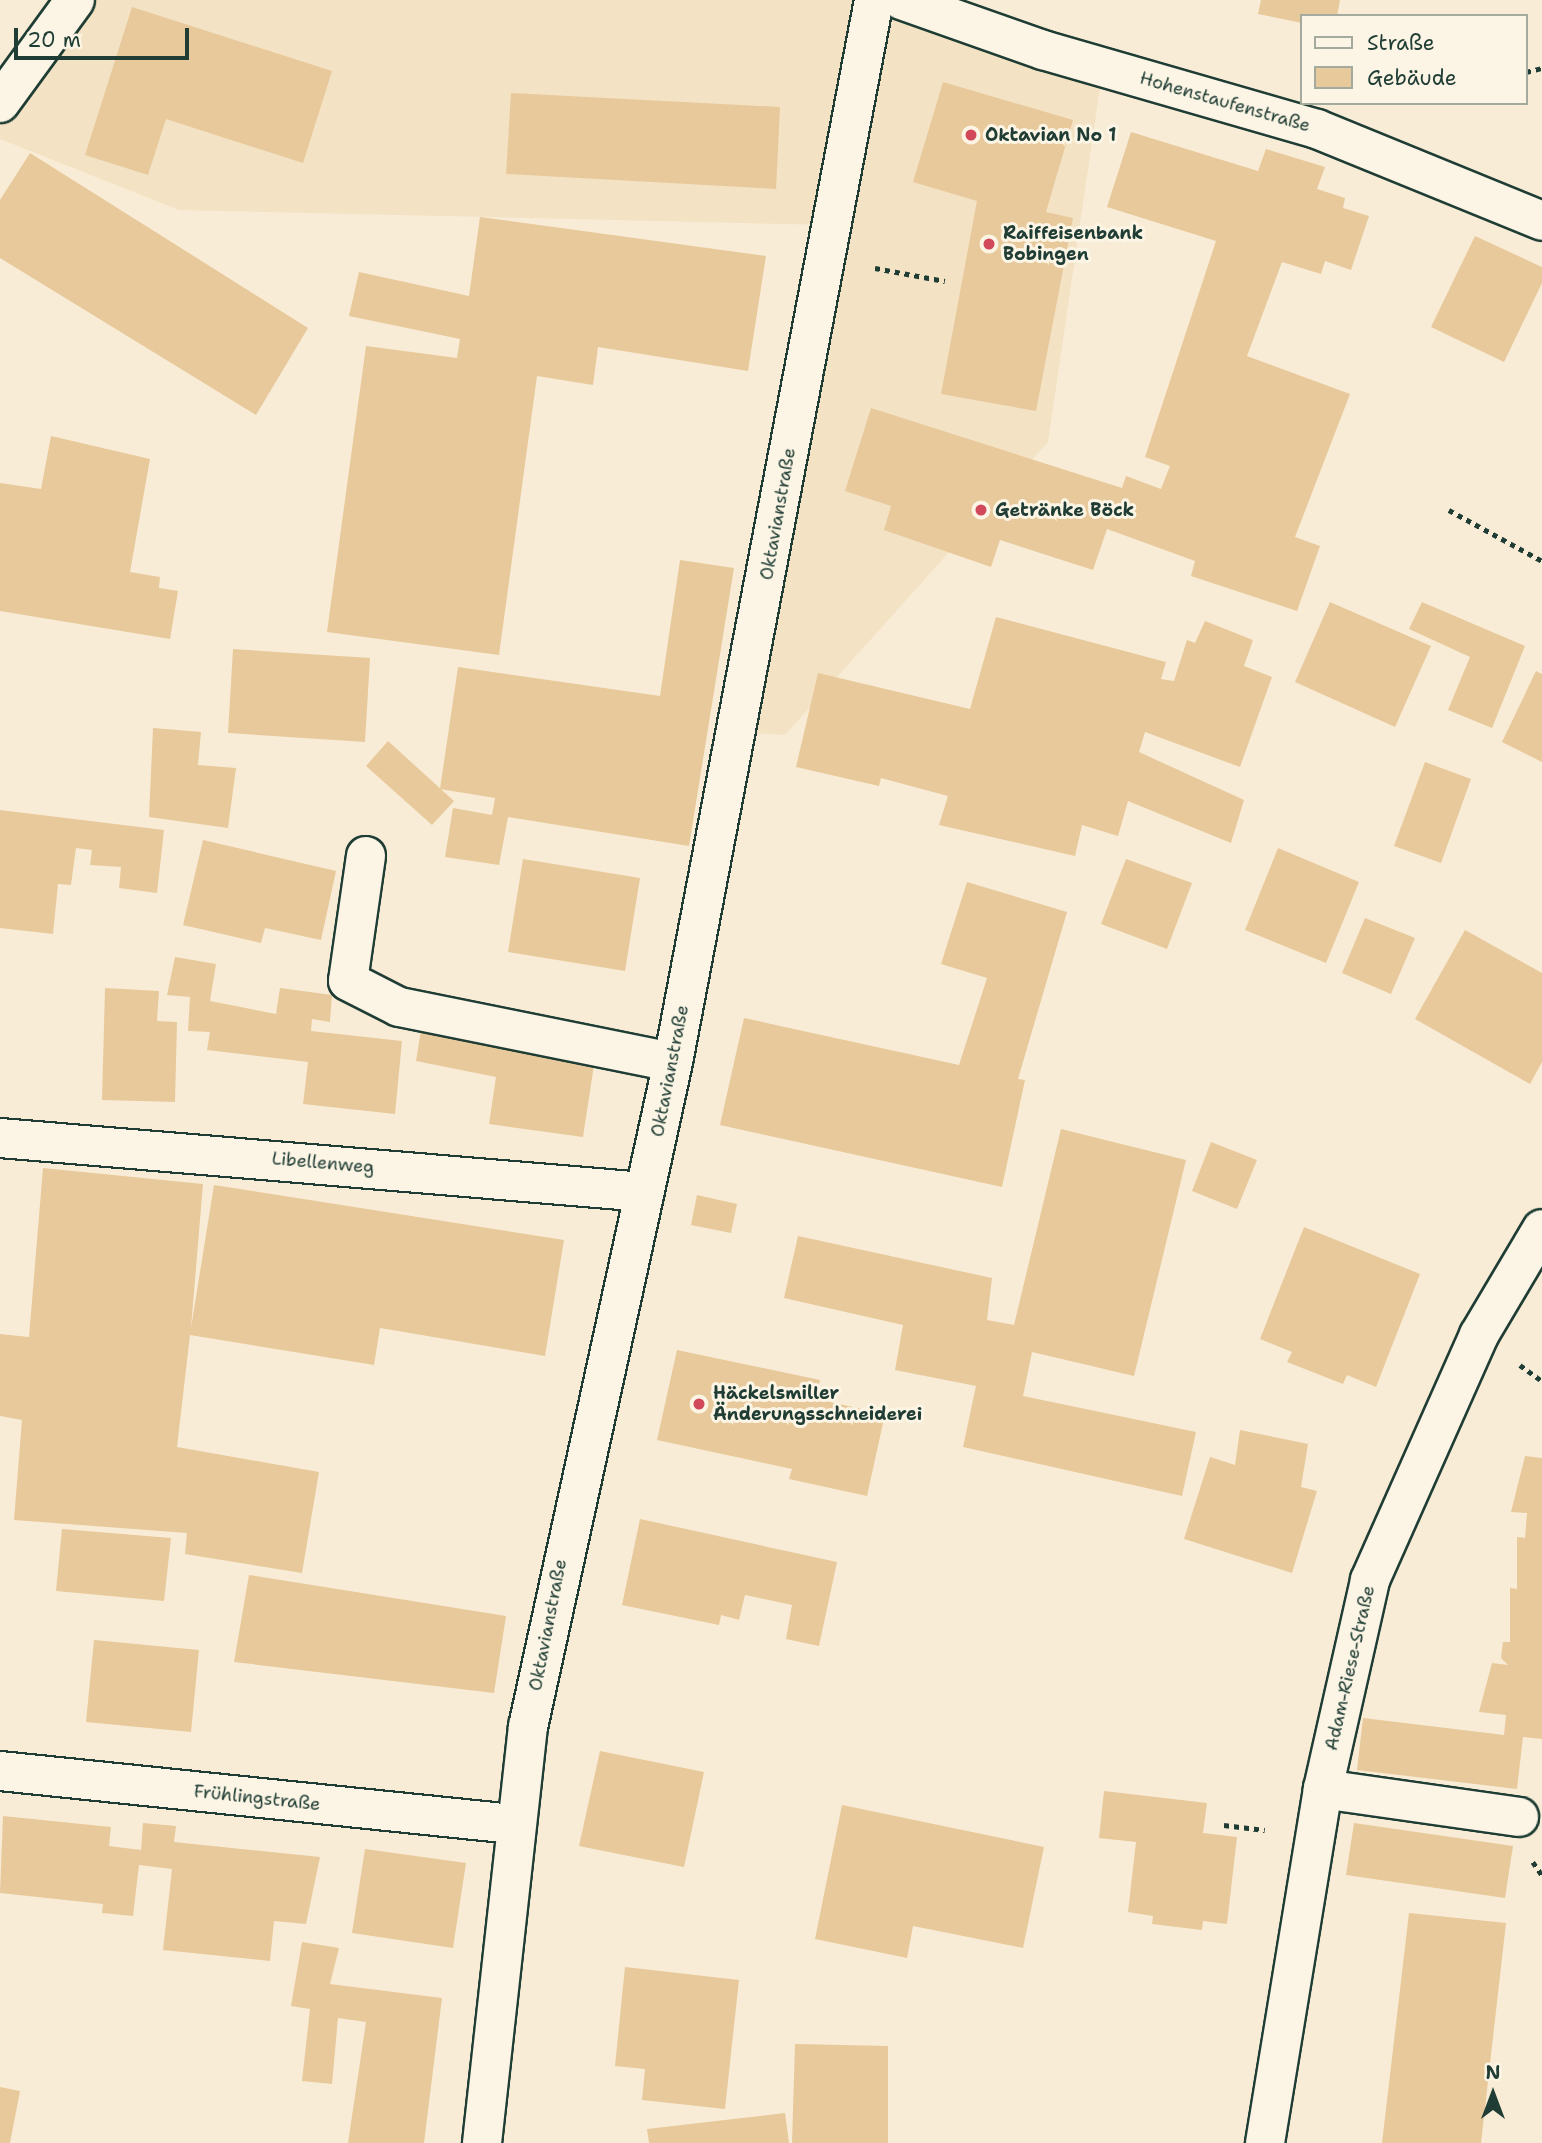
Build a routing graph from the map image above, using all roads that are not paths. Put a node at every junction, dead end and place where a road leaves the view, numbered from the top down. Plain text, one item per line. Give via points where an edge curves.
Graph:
1 (75, 0) edge
2 (874, 0) edge
3 (901, 0) edge
4 (0, 103) edge
5 (1542, 221) edge
6 (366, 856) dead end
7 (673, 1062) junction
8 (0, 1138) edge
9 (645, 1192) junction
10 (1542, 1229) edge
11 (0, 1772) edge
12 (1323, 1789) junction
13 (1519, 1818) dead end
14 (513, 1824) junction
15 (482, 2143) edge
16 (1265, 2143) edge

1 - 4 street
2 - 7 street, Oktavianstraße
3 - 5 street, Hohenstaufenstraße via 1043,50 1317,129
6 - 7 street via 348,981 400,1007
7 - 9 street, Oktavianstraße
8 - 9 street, Libellenweg
9 - 14 street, Oktavianstraße via 574,1498
10 - 12 street, Adam-Riese-Straße via 1479,1335 1370,1580
11 - 14 street, Frühlingstraße
12 - 13 street
12 - 16 street, Adam-Riese-Straße
14 - 15 street, Oktavianstraße

